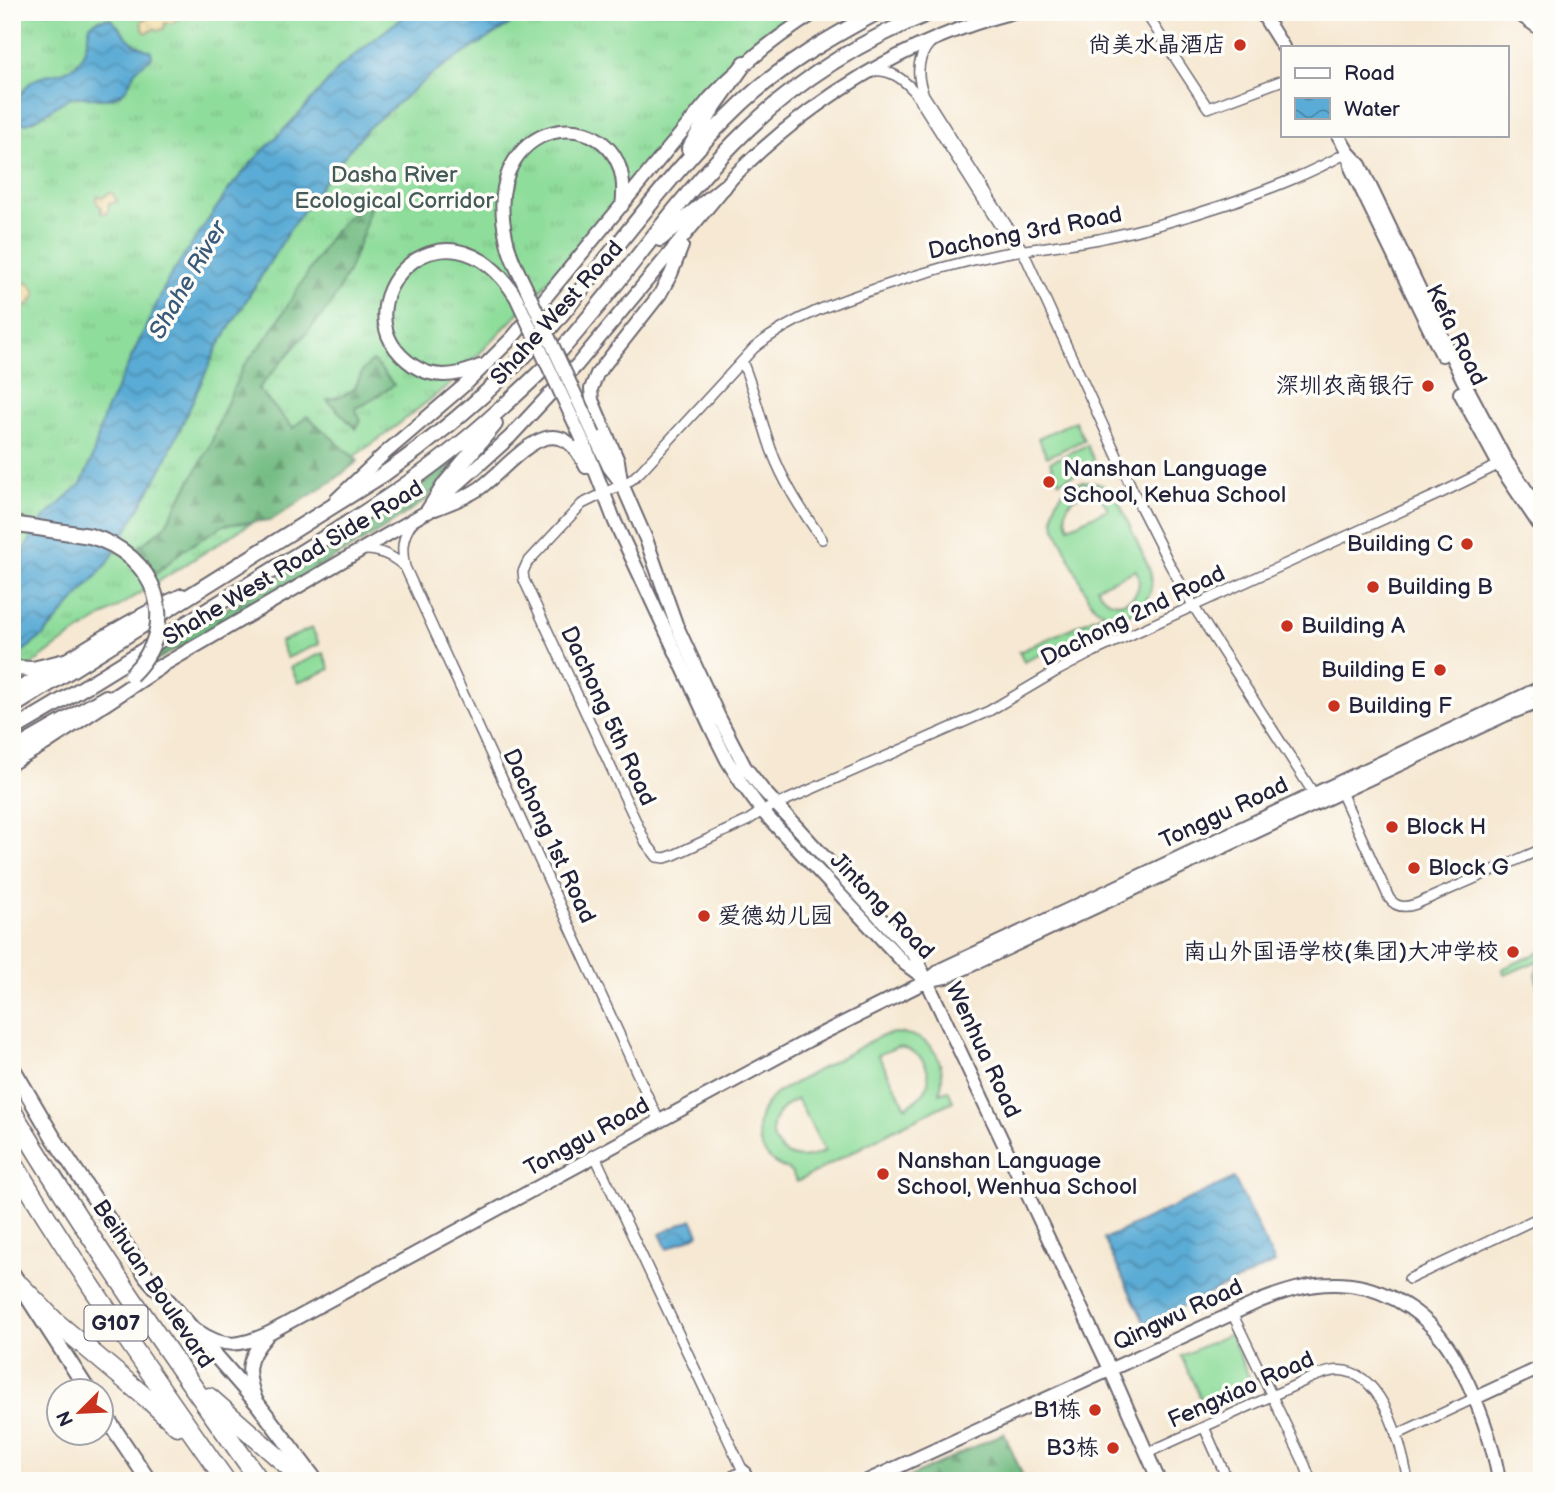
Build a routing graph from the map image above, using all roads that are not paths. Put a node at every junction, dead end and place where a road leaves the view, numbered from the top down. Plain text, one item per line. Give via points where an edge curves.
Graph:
1 (816, 12) edge
2 (878, 12) edge
3 (932, 12) edge
4 (1014, 12) edge
5 (1144, 12) edge
6 (1261, 12) edge
7 (1518, 12) edge
8 (1535, 12) edge
9 (1542, 17) edge
10 (1542, 29) edge
11 (936, 38) junction
12 (1282, 46) edge
13 (745, 63) junction
14 (870, 71) junction
15 (1281, 81) edge
16 (1339, 136) edge
17 (1348, 152) junction
18 (666, 186) junction
19 (724, 187) junction
20 (622, 206) junction
21 (686, 234) junction
22 (1023, 251) junction
23 (637, 258) junction
24 (493, 359) junction
25 (742, 361) junction
26 (518, 394) junction
27 (588, 437) junction
28 (1503, 463) junction
29 (622, 485) junction
30 (603, 493) junction
31 (428, 511) junction
32 (1542, 513) edge
33 (320, 514) junction
34 (415, 519) junction
35 (12, 524) edge
36 (1542, 530) edge
37 (822, 538) dead end
38 (358, 551) junction
39 (405, 567) junction
40 (214, 580) junction
41 (1194, 607) junction
42 (65, 660) junction
43 (160, 667) junction
44 (20, 669) edge
45 (1542, 687) edge
46 (12, 692) edge
47 (1542, 701) edge
48 (92, 704) junction
49 (12, 707) edge
50 (12, 730) edge
51 (12, 750) edge
52 (12, 762) edge
53 (1341, 792) junction
54 (1314, 794) junction
55 (776, 805) junction
56 (762, 811) junction
57 (1542, 849) edge
58 (927, 981) junction
59 (12, 1067) edge
60 (12, 1111) edge
61 (659, 1121) junction
62 (595, 1156) junction
63 (12, 1161) edge
64 (1542, 1216) edge
65 (16, 1279) edge
66 (1409, 1279) dead end
67 (1232, 1313) junction
68 (183, 1320) junction
69 (269, 1333) junction
70 (1542, 1367) edge
71 (178, 1368) junction
72 (1110, 1369) junction
73 (81, 1378) edge
74 (1272, 1396) junction
75 (1475, 1398) junction
76 (257, 1404) junction
77 (1204, 1427) junction
78 (116, 1432) edge
79 (1396, 1435) junction
80 (1147, 1453) junction
81 (745, 1476) edge
82 (149, 1481) edge
83 (226, 1481) edge
84 (260, 1481) edge
85 (305, 1481) edge
86 (316, 1481) edge
87 (722, 1481) edge
88 (867, 1481) edge
89 (1159, 1481) edge
90 (1228, 1481) edge
91 (1311, 1481) edge
92 (1408, 1481) edge
93 (1499, 1481) edge

1 - 13 main road, Shahe West Road Side Road
2 - 18 main road, Shahe West Road via 765,83
3 - 23 main road, Shahe West Road via 848,53 784,96 710,168
4 - 11 main road, Shahe West Road Side Road
5 - 15 street via 1208,108
6 - 12 main road
7 - 10 main road
8 - 9 main road
11 - 14 main road, Shahe West Road Side Road
11 - 22 street via 919,59 920,85
13 - 18 main road
13 - 20 main road, Shahe West Road Side Road via 710,98
14 - 19 main road, Shahe West Road Side Road via 793,124
14 - 22 street via 892,73 914,91 1008,239
16 - 17 main road, Kefa Road
17 - 22 street, Dachong 3rd Road via 1289,181 1178,219
17 - 28 main road, Kefa Road via 1360,165
18 - 33 main road, Shahe West Road via 556,321 485,394 410,456
19 - 21 main road, Shahe West Road Side Road
19 - 23 main road
20 - 24 main road, Shahe West Road Side Road
20 - 27 main road, bridge via 620,170 611,152 597,139 579,132 562,130 528,144 510,169 505,186 505,237
21 - 29 main road via 660,294 592,384 592,400 618,461
21 - 31 main road, Shahe West Road Side Road via 531,416
22 - 25 street, Dachong 3rd Road via 937,269 833,304 777,331
22 - 41 street via 1140,506
23 - 26 main road, Shahe West Road
24 - 27 main road, bridge via 470,371 442,376 405,359 386,324 388,292 397,275 428,253 447,250 478,258 516,297
24 - 33 main road, Shahe West Road Side Road
25 - 29 street, Dachong 3rd Road via 637,476
25 - 37 street via 780,472
26 - 31 main road
26 - 50 main road, Shahe West Road via 445,457 374,507
27 - 29 main road
27 - 30 main road
28 - 32 main road, Kefa Road
28 - 36 main road, Kefa Road
28 - 41 street, Dachong 2nd Road
29 - 30 street, Dachong 3rd Road
29 - 55 main road, Jintong Road via 676,624 719,717 745,767
30 - 31 main road via 575,447 566,439 550,436 533,443 474,492
30 - 56 main road, Jintong Road via 721,749
30 - 56 street, Dachong 5th Road via 582,504 527,563 524,576 646,843 653,854 665,858
31 - 34 main road, Shahe West Road Side Road
33 - 40 main road, Shahe West Road
34 - 38 main road, Shahe West Road Side Road
34 - 39 street, Dachong 1st Road via 404,537
35 - 48 main road, bridge via 101,539 127,552 154,590 158,619 151,649 131,675
38 - 39 street via 383,553
38 - 43 main road, Shahe West Road Side Road
39 - 61 street, Dachong 1st Road
40 - 42 main road, Shahe West Road Side Road via 149,610
40 - 49 main road, Shahe West Road
41 - 54 street
41 - 55 street, Dachong 2nd Road via 1076,661 989,710
42 - 44 main road
42 - 46 main road, Shahe West Road Side Road
43 - 48 main road, Shahe West Road Side Road
43 - 52 main road
45 - 54 main road, Tonggu Road
47 - 53 main road, Tonggu Road
48 - 51 main road, Shahe West Road Side Road
53 - 57 street via 1386,893 1401,907
53 - 58 main road, Tonggu Road via 946,977
54 - 58 main road, Tonggu Road via 942,969
55 - 56 street, Dachong 5th Road
55 - 58 main road, Jintong Road via 915,956
56 - 58 main road, Jintong Road via 905,964
58 - 61 main road, Tonggu Road
58 - 72 main road, Wenhua Road
59 - 68 main road via 133,1258
60 - 71 highway, Beihuan Boulevard / G107
61 - 62 main road, Tonggu Road
62 - 69 main road, Tonggu Road
62 - 81 street
63 - 83 highway, G107 via 139,1358
64 - 66 street
65 - 73 main road
65 - 83 highway via 56,1322 166,1415
67 - 72 main road, Qingwu Road
67 - 74 street
67 - 75 main road, Qingwu Road via 1304,1287 1348,1284 1372,1290 1411,1308 1436,1331
68 - 69 main road via 225,1344
68 - 76 main road
69 - 76 main road via 249,1362
70 - 75 main road
71 - 84 highway, Beihuan Boulevard / G107
71 - 85 highway
72 - 80 main road, Wenhua Road
72 - 88 main road, Qingwu Road
74 - 77 street, Fengxiao Road
74 - 79 street, Fengxiao Road via 1326,1372 1350,1372 1376,1393
74 - 91 street
75 - 79 street
75 - 93 main road, Qingwu Road
76 - 86 main road
77 - 80 street, Fengxiao Road
77 - 90 street
78 - 82 main road
79 - 92 street, Fengxiao Road
80 - 89 main road, Wenhua Road
81 - 87 street

